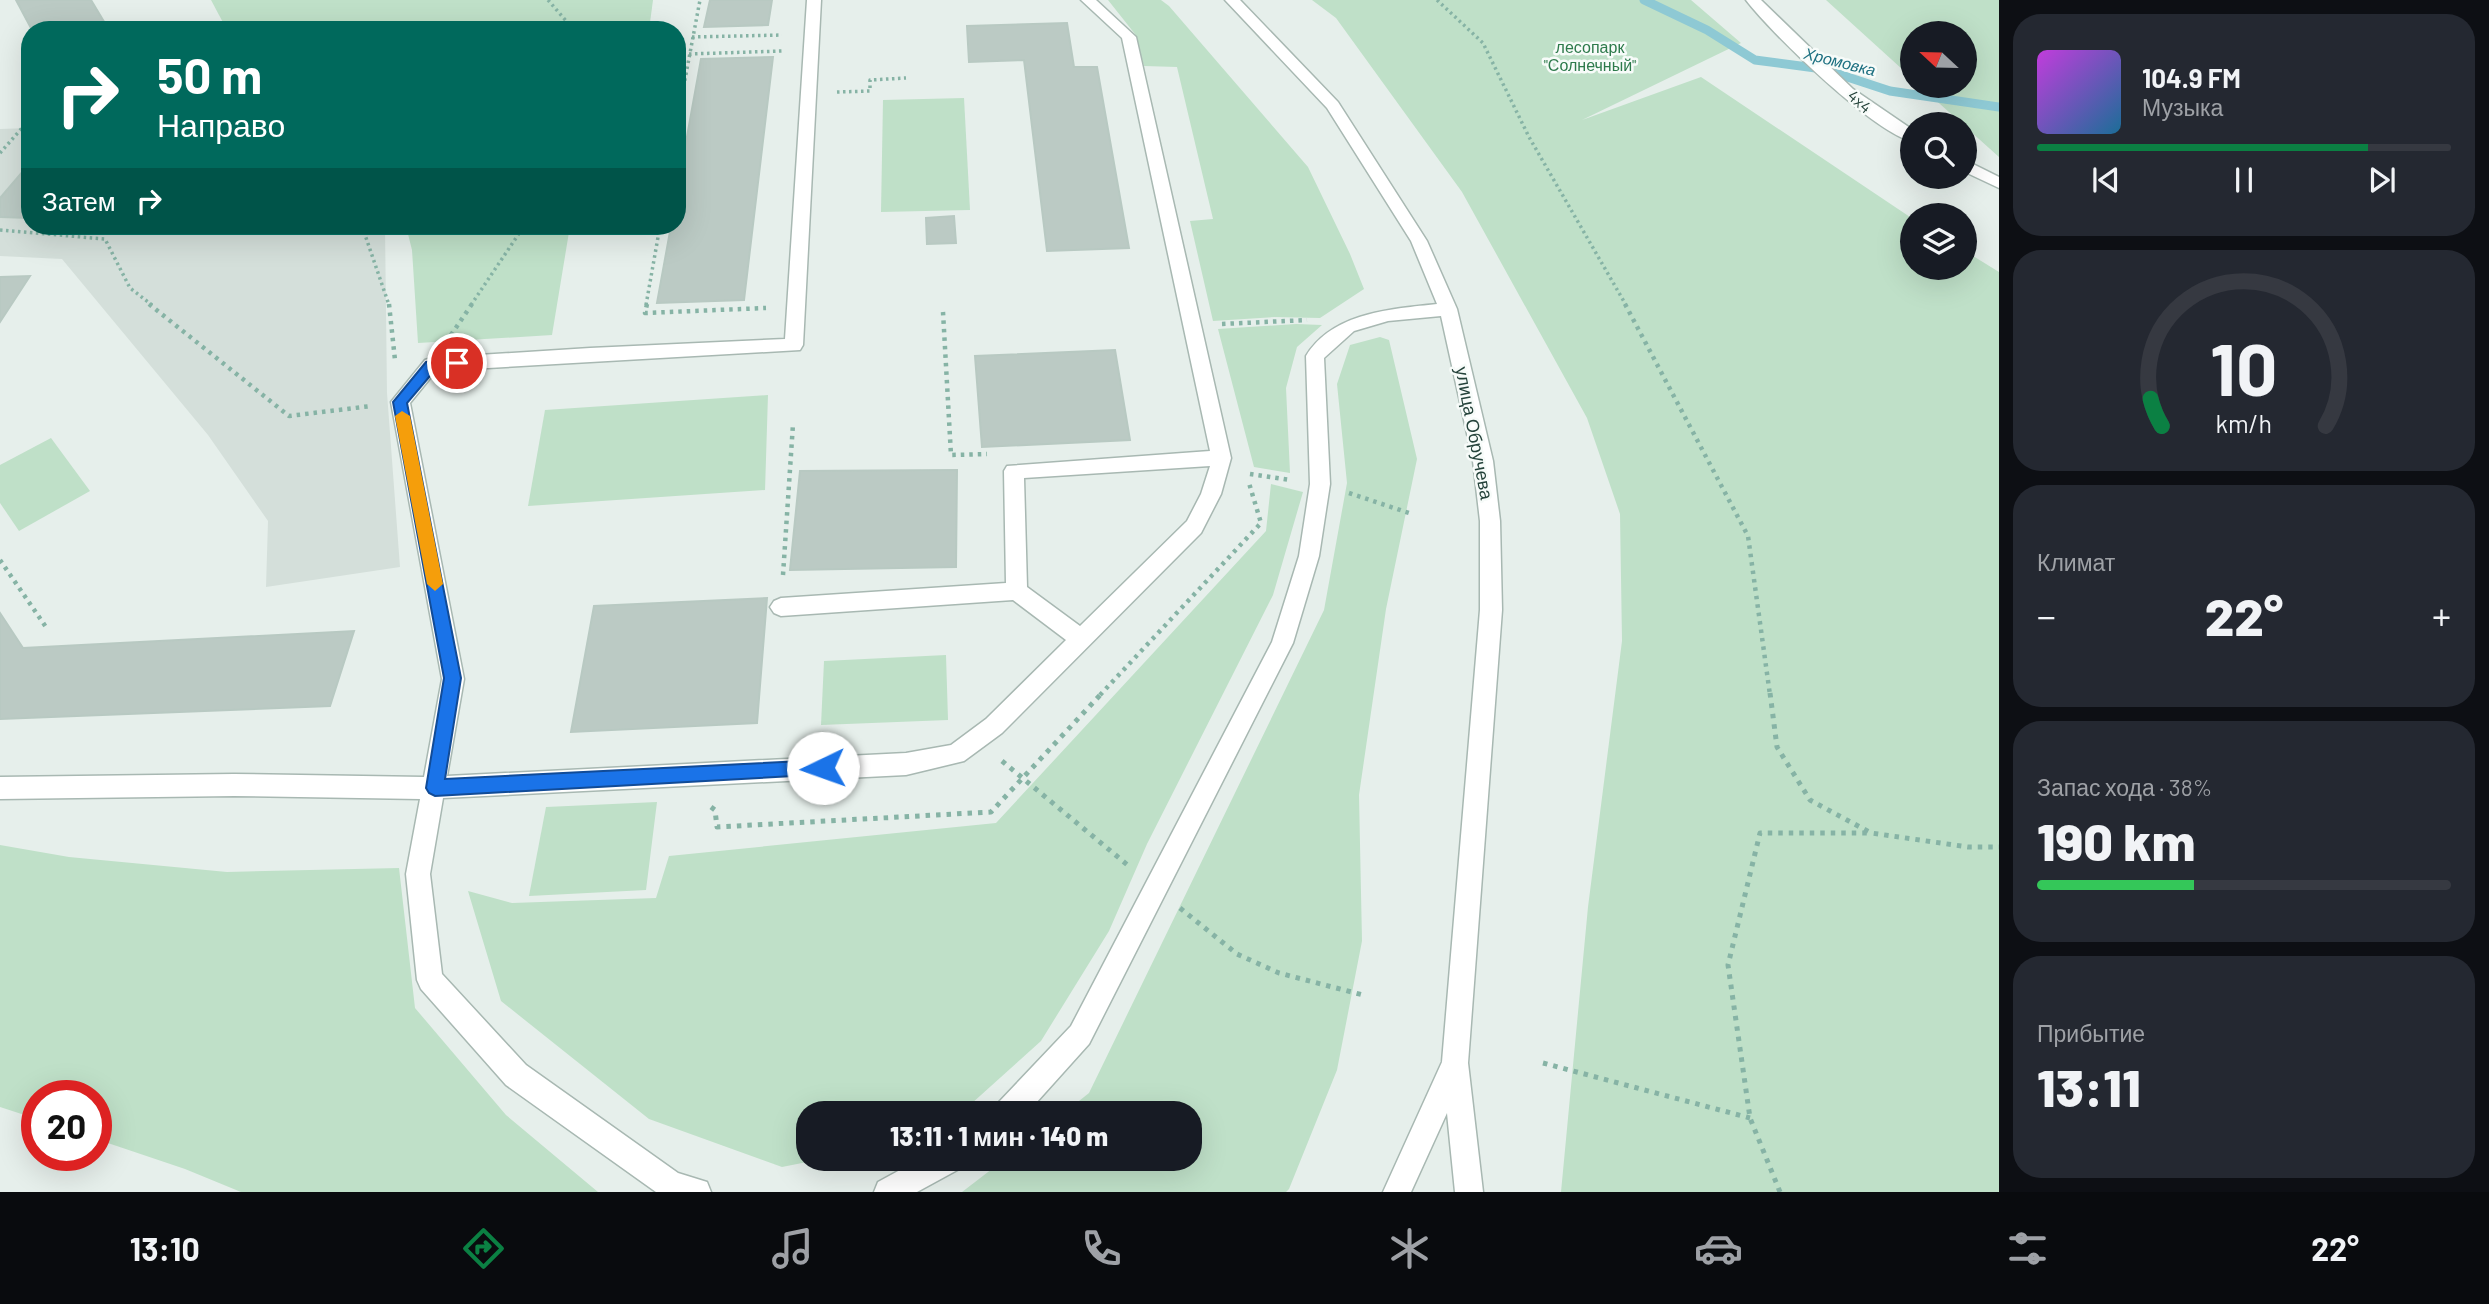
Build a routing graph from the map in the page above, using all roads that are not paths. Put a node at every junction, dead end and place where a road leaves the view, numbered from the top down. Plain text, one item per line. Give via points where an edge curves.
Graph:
1 (814, 0) edge
2 (1088, 0) edge
3 (1232, 0) edge
4 (1753, 0) edge
5 (1900, 130) edge
6 (1977, 171) edge
7 (1999, 183) edge
8 (1448, 309) junction
9 (1221, 458) junction
10 (1017, 591) junction
11 (781, 607) road end
12 (1082, 640) junction
13 (0, 788) edge
14 (435, 788) junction
15 (1455, 1063) junction
16 (1019, 1101) edge
17 (927, 1171) edge
18 (697, 1192) edge
19 (888, 1192) edge
20 (1397, 1192) edge
21 (1469, 1192) edge

1 - 14 street via 794,345 431,365 400,402 453,678
2 - 9 street via 1129,37
3 - 8 street, улица Обручева via 1333,105 1419,241
4 - 5 street, 4x4 via 1833,78
6 - 7 street
8 - 15 street, улица Обручева via 1483,461 1491,534 1485,711
8 - 16 street via 1388,316 1348,327 1315,356 1320,484 1309,556 1282,643 1080,1035
9 - 10 street via 1014,471
9 - 12 street via 1208,508 1194,527
10 - 11 street
10 - 12 street
12 - 14 street via 995,726 956,754 906,764
13 - 14 street
14 - 18 street via 418,874 430,980 516,1075 672,1185
15 - 20 street, улица Обручева
15 - 21 street, улица Обручева
17 - 19 street

